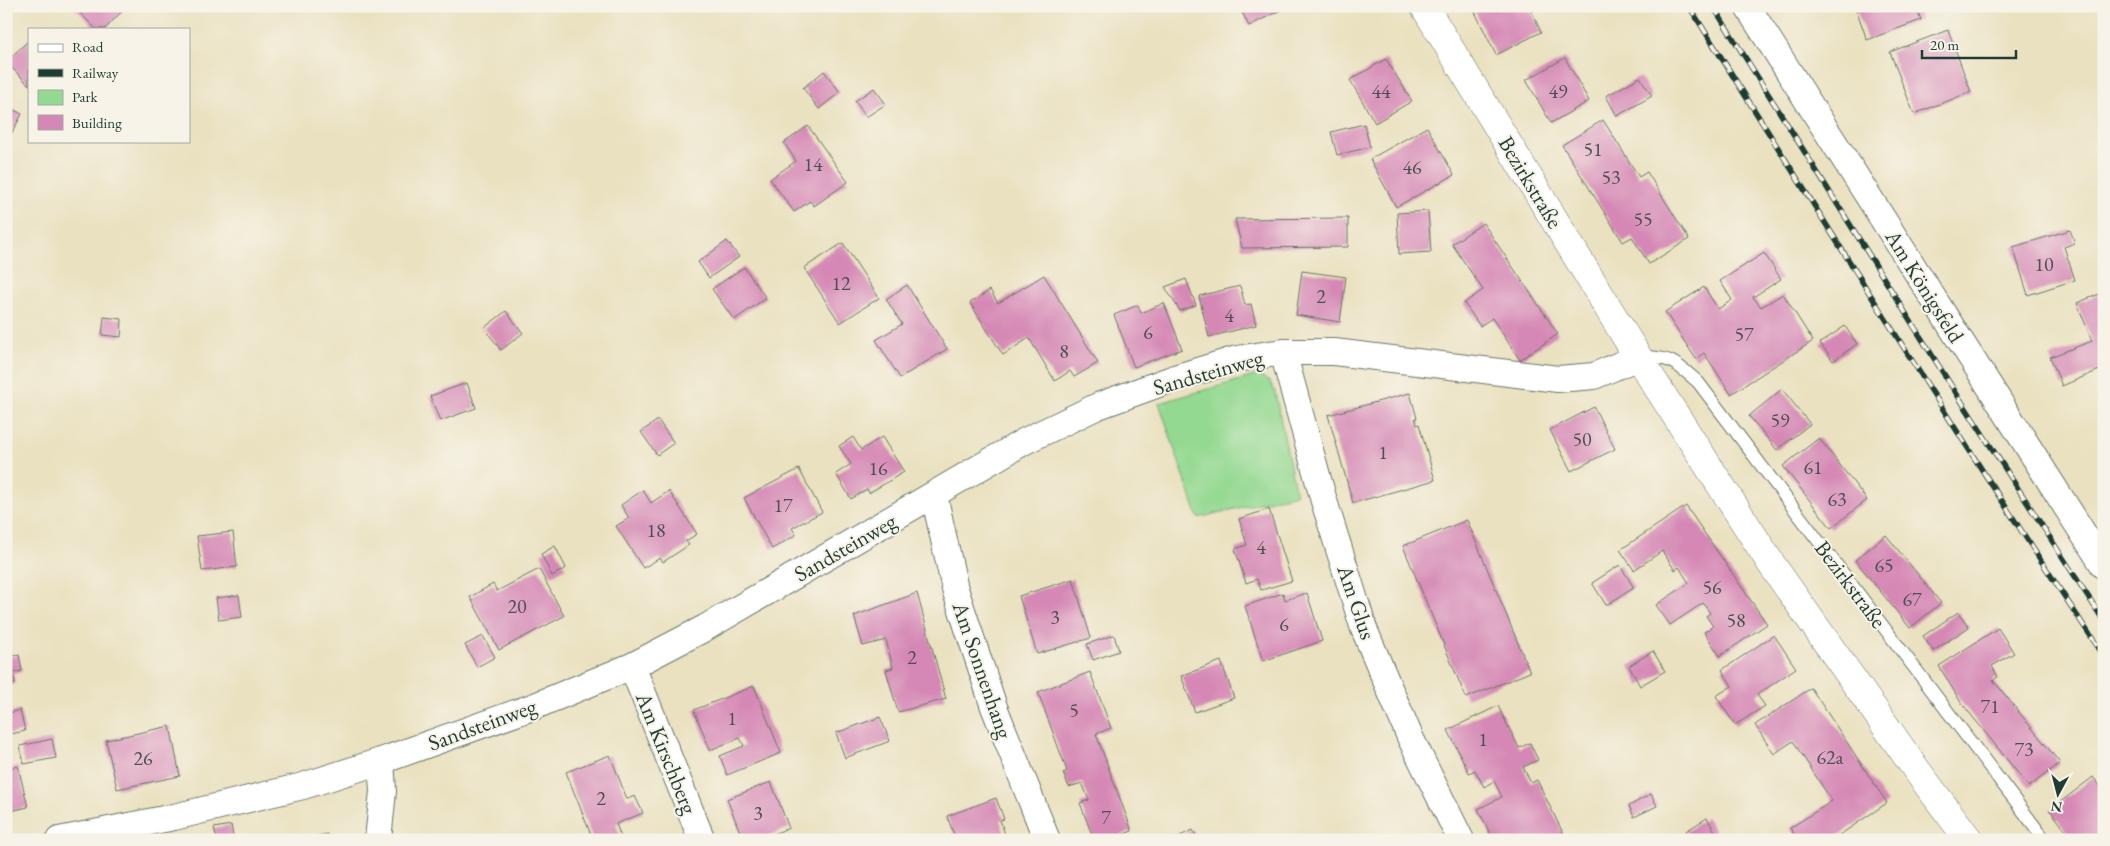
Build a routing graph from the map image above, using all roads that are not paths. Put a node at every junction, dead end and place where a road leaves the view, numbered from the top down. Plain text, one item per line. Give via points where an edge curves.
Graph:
1 (1424, 6) edge
2 (1747, 6) edge
3 (1283, 352) junction
4 (1638, 357) junction
5 (934, 495) junction
6 (2104, 566) edge
7 (632, 666) junction
8 (381, 761) junction
9 (59, 840) edge
10 (378, 840) edge
11 (702, 840) edge
12 (1047, 840) edge
13 (1461, 840) edge
14 (1969, 840) edge
15 (2045, 840) edge

1 - 4 street, Bezirkstraße
2 - 6 street, Am Königsfeld
3 - 4 street, Sandsteinweg via 1334,352 1558,379 1594,376
3 - 5 street, Sandsteinweg via 1238,359 1098,406 1025,441
3 - 13 street, Am Glus via 1364,629 1410,737
4 - 14 street, Bezirkstraße via 1772,565
4 - 15 lane, Bezirkstraße via 1657,356 1674,362 1698,382
5 - 7 street, Sandsteinweg via 706,628
5 - 12 street, Am Sonnenhang via 955,589 994,708
7 - 8 street, Sandsteinweg via 535,706
7 - 11 street, Am Kirschberg
8 - 9 street, Sandsteinweg via 294,788
8 - 10 street via 383,791

